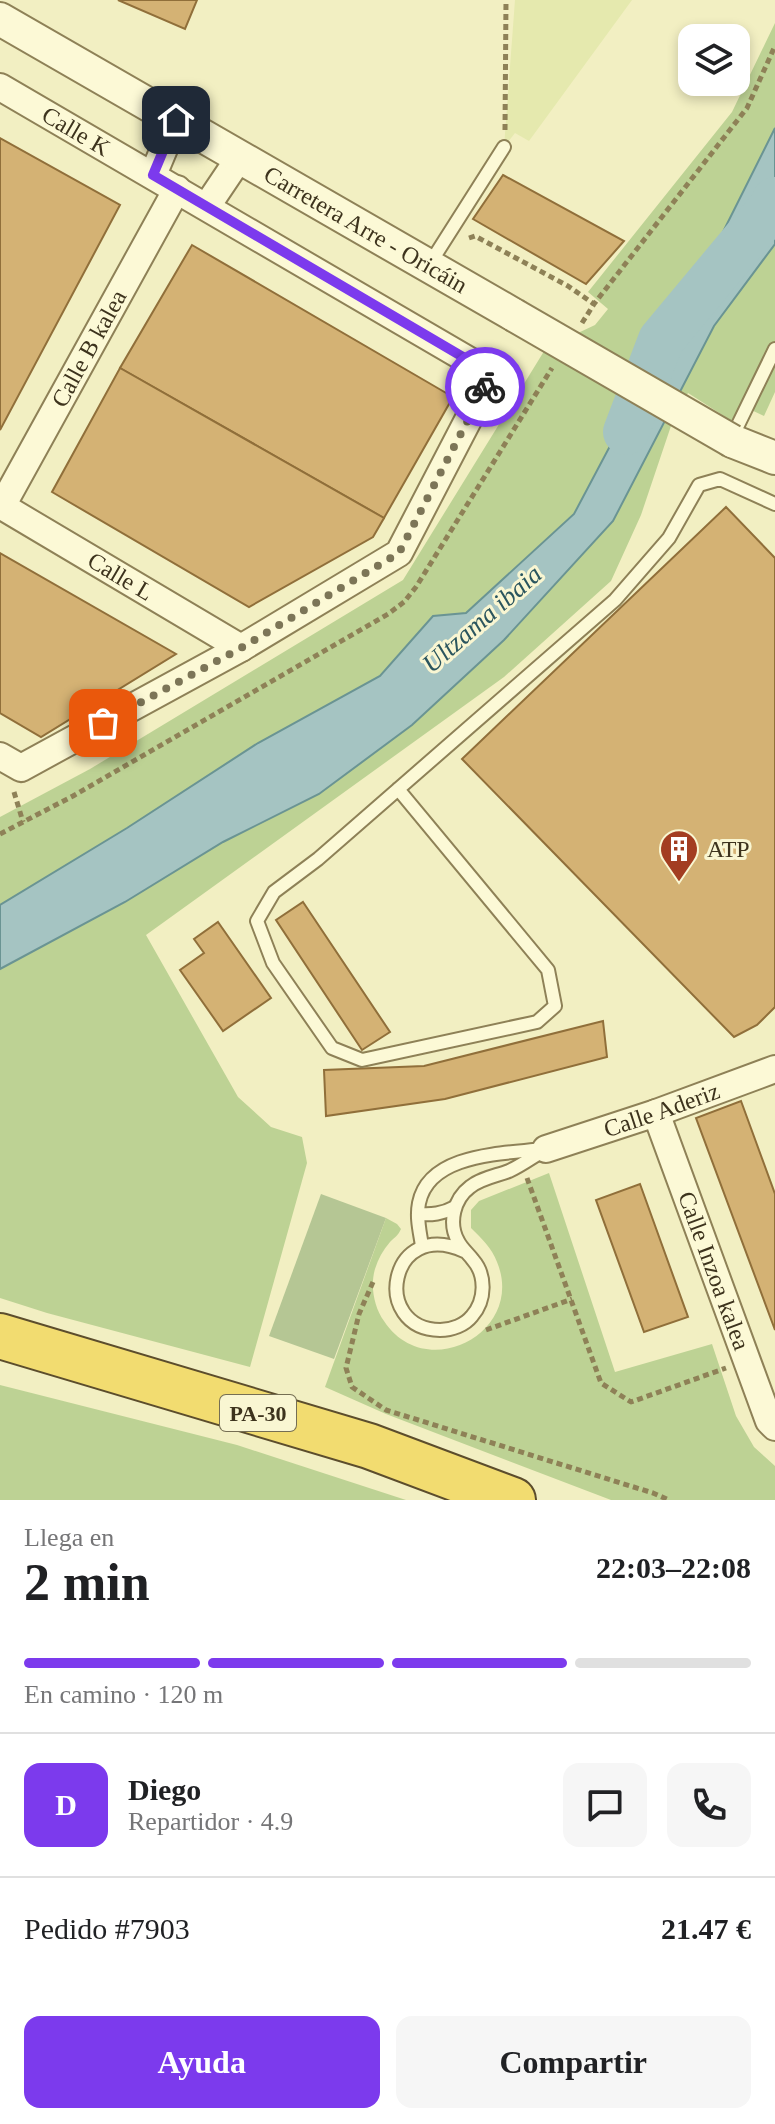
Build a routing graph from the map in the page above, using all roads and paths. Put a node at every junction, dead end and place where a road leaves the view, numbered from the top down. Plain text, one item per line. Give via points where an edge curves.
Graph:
1 (506, 0) edge
2 (0, 19) edge
3 (775, 46) edge
4 (0, 87) edge
5 (176, 120) junction
6 (504, 147) joint
7 (240, 157) junction
8 (153, 175) junction
9 (177, 189) junction
10 (207, 206) junction
11 (462, 239) dead end
12 (429, 265) junction
13 (775, 349) edge
14 (735, 433) junction
15 (775, 458) edge
16 (775, 504) edge
17 (1, 506) edge
18 (241, 648) junction
19 (11, 762) edge
20 (398, 789) junction
21 (775, 1069) edge
22 (656, 1113) junction
23 (546, 1149) junction
24 (527, 1177) dead end
25 (455, 1207) junction
26 (418, 1214) junction
27 (422, 1246) junction
28 (464, 1251) junction
29 (373, 1282) dead end
30 (572, 1299) junction
31 (484, 1331) dead end
32 (0, 1336) edge
33 (730, 1367) dead end
34 (775, 1427) edge
35 (513, 1500) edge
36 (669, 1500) edge

1 - 6 path
2 - 5 street, Carretera Arre - Oricáin
3 - 11 path via 747,108 594,304 475,236
4 - 8 street, Calle K
5 - 7 street, Carretera Arre - Oricáin
5 - 8 street
6 - 12 lane
7 - 10 street
7 - 12 street, Carretera Arre - Oricáin
8 - 9 street, Calle K
9 - 10 street, Calle K
9 - 17 street, Calle B kalea
10 - 18 street, Calle K via 492,374 399,553
12 - 14 street, Carretera Arre - Oricáin, bridge
13 - 14 lane
14 - 15 street, Carretera Arre - Oricáin
16 - 20 lane via 720,479 699,485 669,538 615,600
17 - 18 street, Calle L
18 - 19 street
20 - 20 lane via 274,892 257,921 273,963 332,1048 362,1060 537,1022 555,1006 548,970
21 - 22 street, Calle Aderiz
22 - 23 street, Calle Aderiz
22 - 34 street, Calle Inzoa kalea
23 - 25 lane via 471,1186
23 - 26 lane via 487,1155 450,1166 425,1187
24 - 30 path
25 - 26 lane
25 - 28 lane via 456,1239
26 - 27 lane
27 - 28 lane via 436,1243
27 - 28 lane via 401,1265 396,1292 408,1318 433,1330 461,1325 480,1303 481,1274
29 - 36 path via 346,1368 352,1387 386,1410
30 - 31 path
30 - 33 path via 601,1383 631,1402
32 - 35 highway, PA-30 via 369,1446

